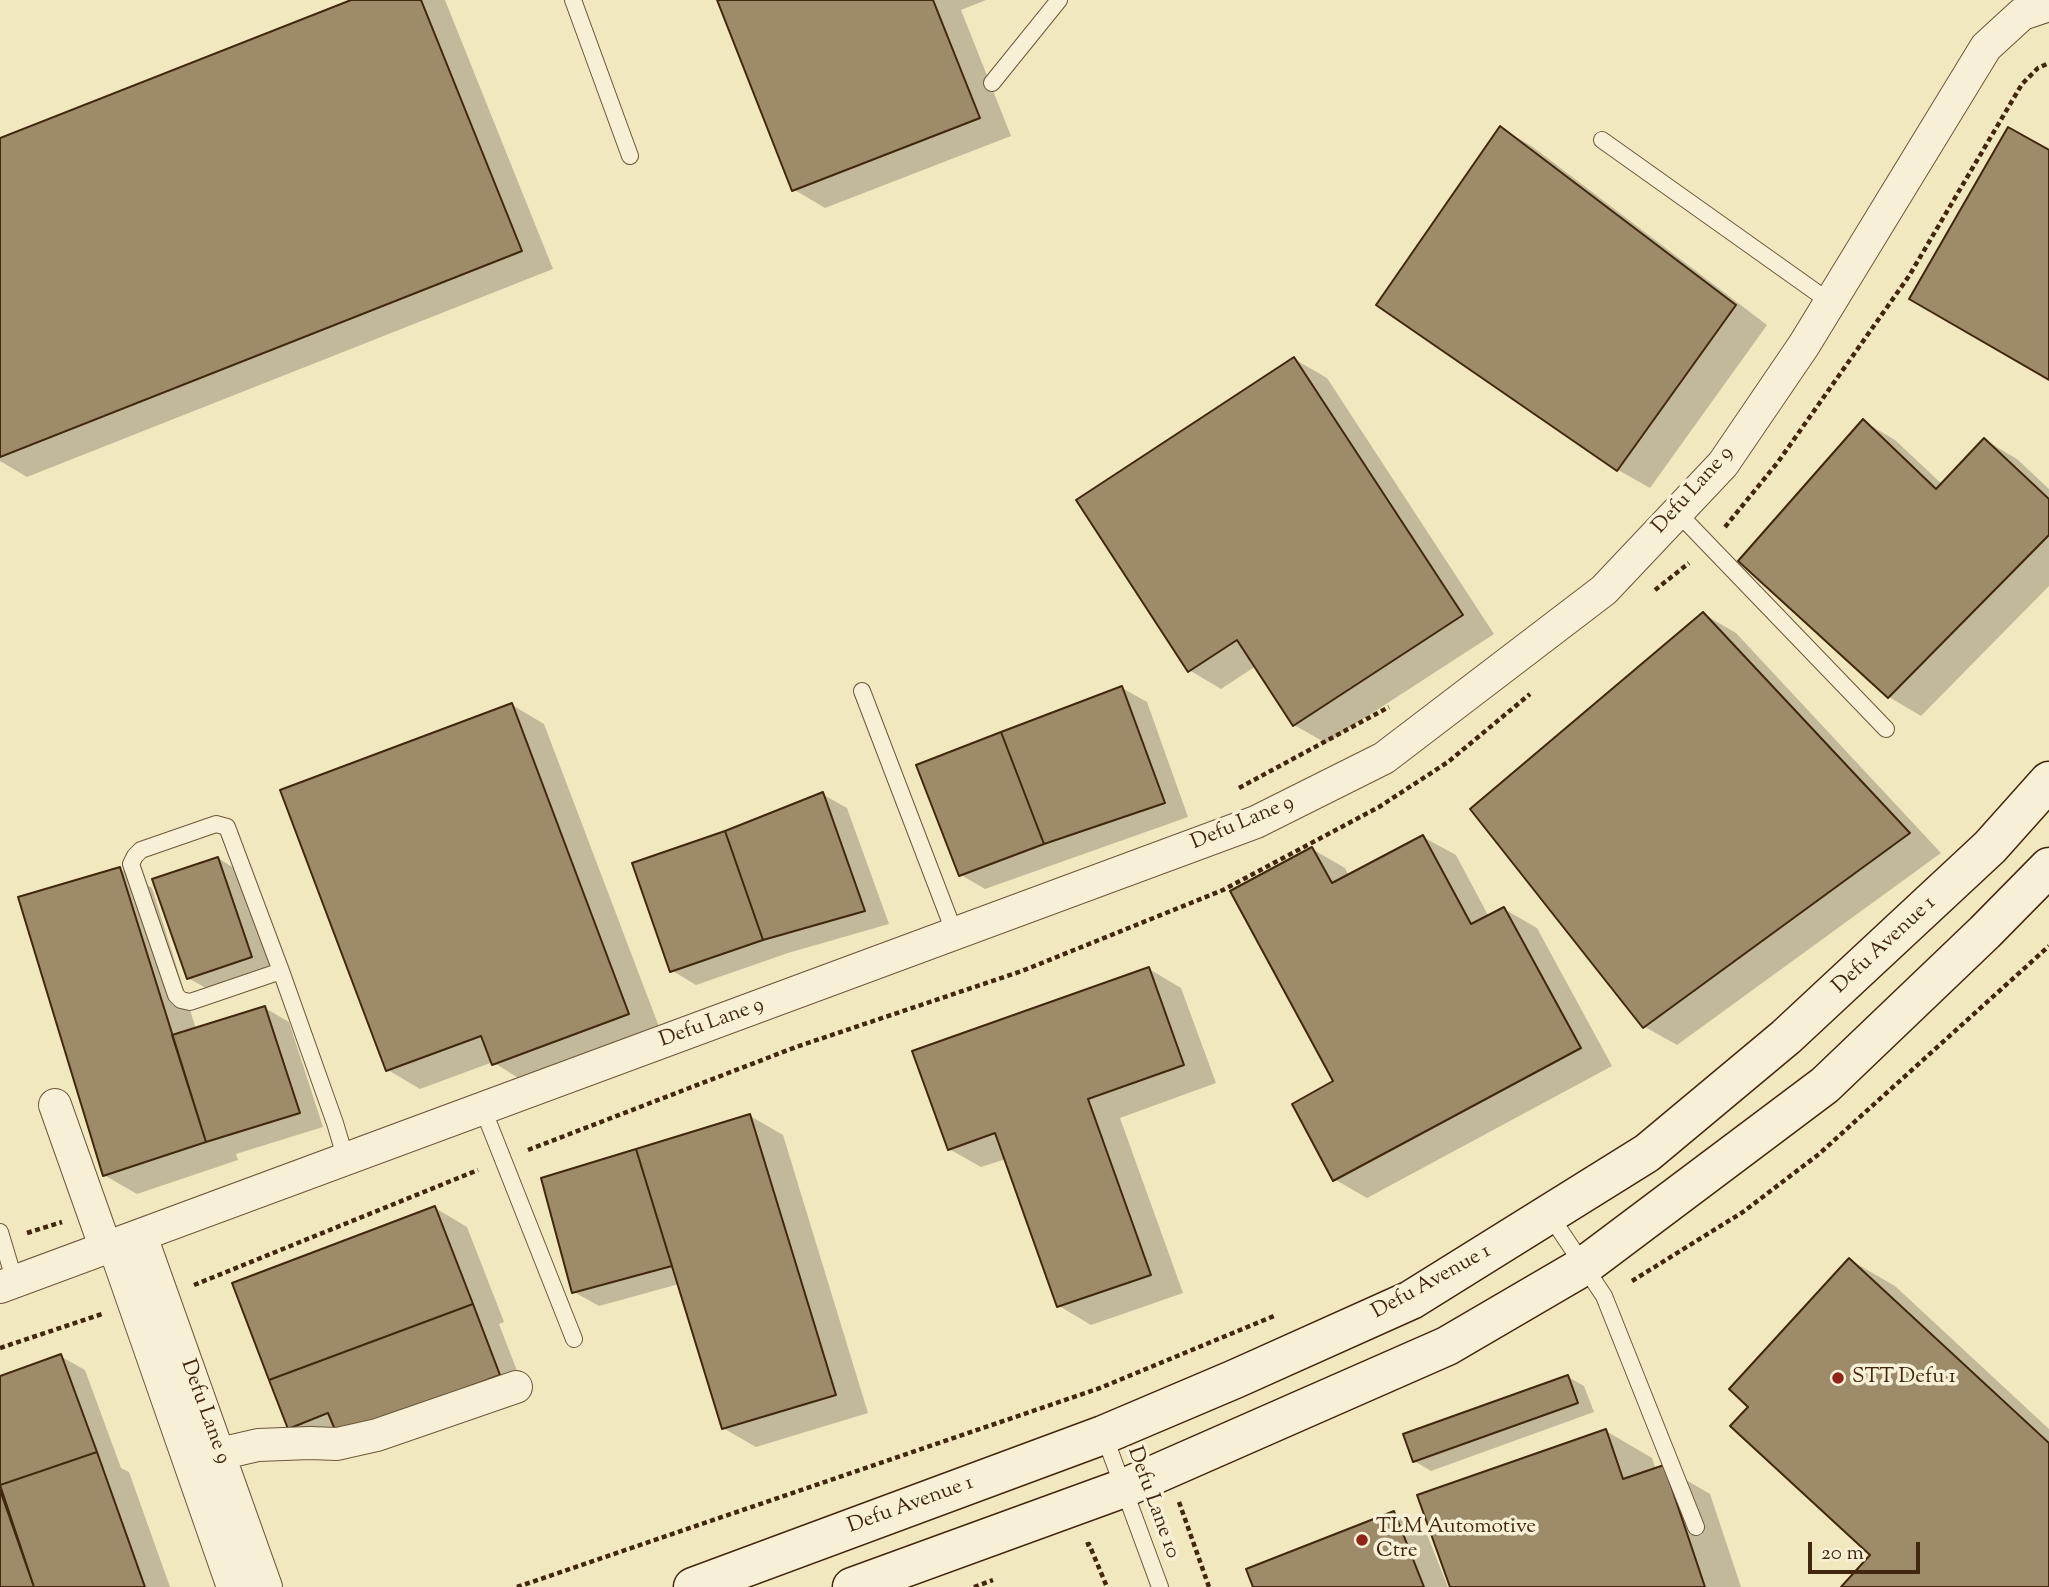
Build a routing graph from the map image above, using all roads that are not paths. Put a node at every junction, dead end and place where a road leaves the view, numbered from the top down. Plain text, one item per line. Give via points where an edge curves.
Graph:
1 (573, 0) edge
2 (1059, 0) edge
3 (2049, 5) edge
4 (992, 83) dead end
5 (1602, 140) dead end
6 (630, 156) dead end
7 (1830, 302) junction
8 (1677, 512) junction
9 (862, 691) dead end
10 (1886, 729) dead end
11 (2049, 781) edge
12 (2049, 866) edge
13 (955, 934) junction
14 (281, 971) junction
15 (55, 1105) dead end
16 (483, 1109) junction
17 (346, 1160) junction
18 (1549, 1214) junction
19 (2, 1237) edge
20 (120, 1244) junction
21 (1584, 1266) junction
22 (8, 1285) edge
23 (574, 1339) dead end
24 (516, 1387) dead end
25 (1103, 1435) junction
26 (219, 1454) junction
27 (1124, 1488) junction
28 (1696, 1527) dead end
29 (233, 1587) edge
30 (266, 1587) edge
31 (693, 1587) edge
32 (852, 1587) edge
33 (1160, 1587) edge

1 - 6 lane
2 - 4 lane
3 - 7 street, Defu Lane 9 via 2022,14 1986,47
5 - 7 lane
7 - 8 street, Defu Lane 9 via 1723,464
8 - 10 lane
8 - 13 street, Defu Lane 9 via 1604,590 1384,758 1256,822
9 - 13 lane
11 - 18 main road, Defu Avenue 1 via 1990,847 1786,1037 1647,1153
12 - 21 main road via 1825,1084
13 - 16 street, Defu Lane 9
14 - 14 lane via 227,827 216,824 135,856 131,864 181,1000 190,1002
14 - 17 lane
15 - 20 street via 93,1212
16 - 17 street, Defu Lane 9
16 - 23 lane
17 - 20 street, Defu Lane 9
18 - 21 lane
18 - 25 main road, Defu Avenue 1 via 1411,1300
19 - 22 lane
20 - 22 street, Defu Lane 9
20 - 26 street, Defu Lane 9
20 - 29 street, Defu Lane 9
21 - 27 main road via 1447,1346
21 - 28 lane via 1604,1296
24 - 26 street via 377,1435 337,1444 258,1446
25 - 27 lane, Defu Lane 10
25 - 31 main road, Defu Avenue 1
26 - 30 street, Defu Lane 9
27 - 32 main road
27 - 33 lane, Defu Lane 10

